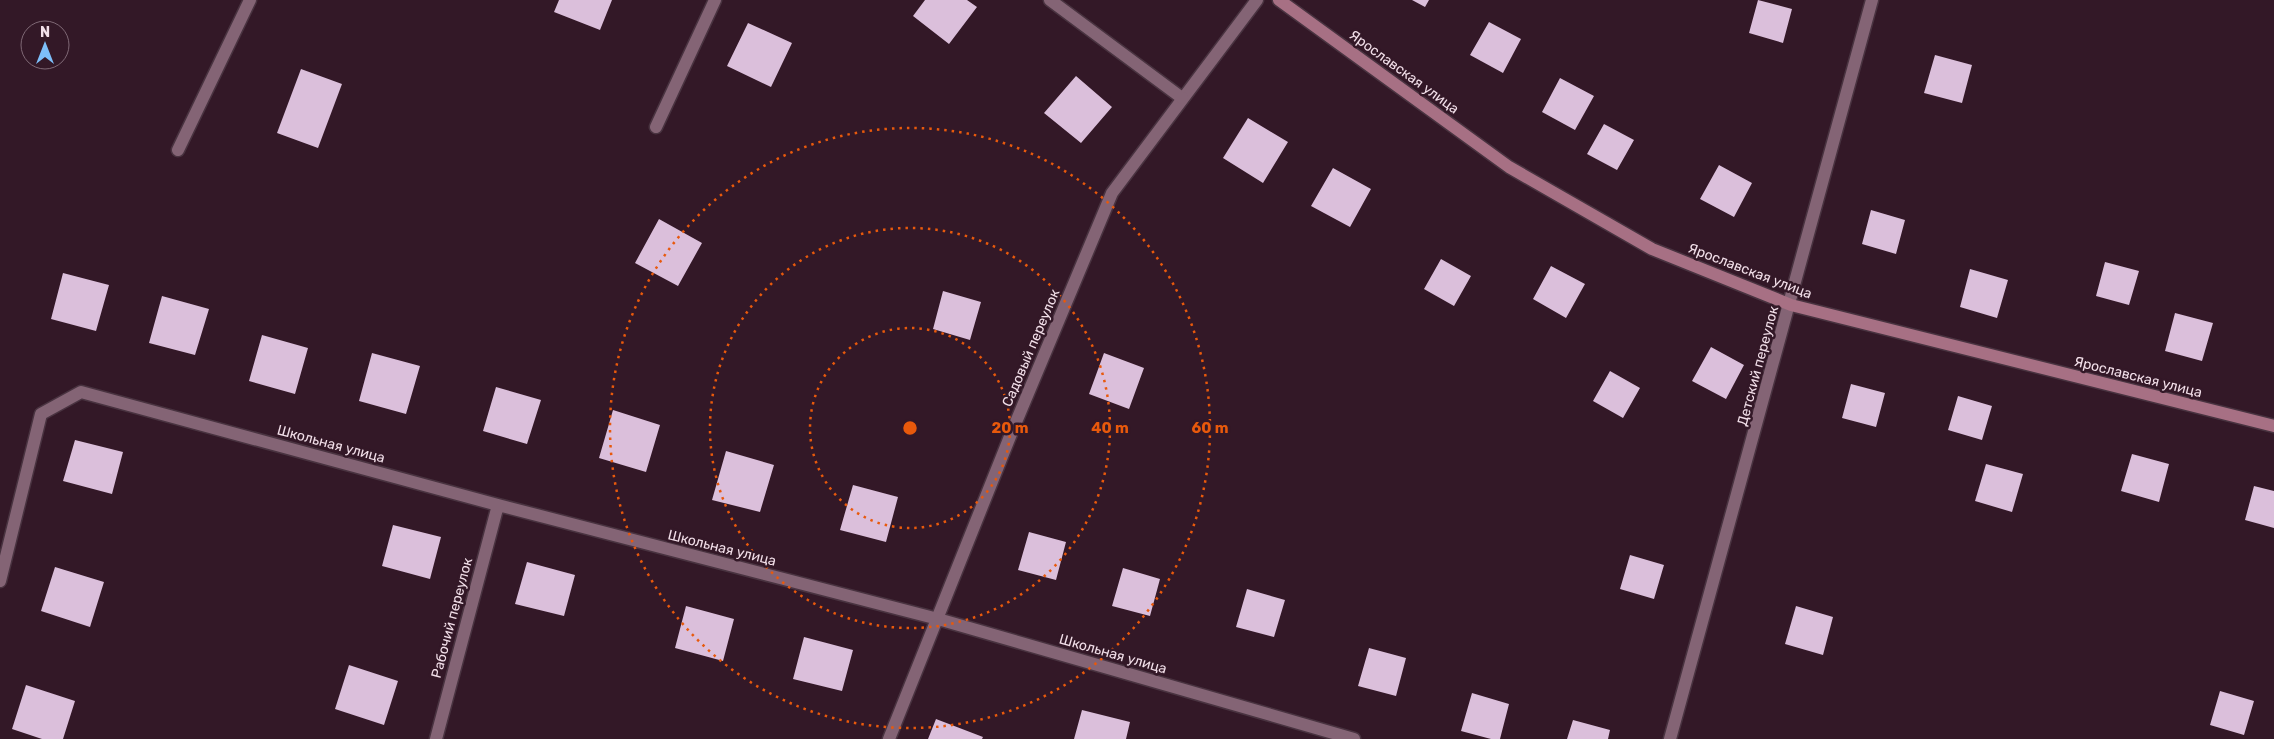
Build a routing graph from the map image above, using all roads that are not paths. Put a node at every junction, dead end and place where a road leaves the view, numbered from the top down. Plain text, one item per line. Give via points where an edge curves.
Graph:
1 (250, 0) edge
2 (715, 0) edge
3 (1050, 0) edge
4 (1257, 0) edge
5 (1279, 0) edge
6 (1872, 0) edge
7 (1182, 98) junction
8 (656, 126) dead end
9 (178, 150) dead end
10 (1791, 305) junction
11 (2274, 426) edge
12 (498, 505) junction
13 (0, 581) edge
14 (938, 618) junction
15 (436, 739) edge
16 (889, 739) edge
17 (1354, 739) edge
18 (1670, 739) edge

1 - 9 street
2 - 8 street
3 - 7 street
4 - 7 street, Садовый переулок
5 - 10 main road, Ярославская улица via 1509,167 1652,249
6 - 10 street, Детский переулок
7 - 14 street, Садовый переулок via 1112,193
10 - 11 main road, Ярославская улица
10 - 18 street, Детский переулок
12 - 13 street, Школьная улица via 81,392 40,414
12 - 14 street, Школьная улица
12 - 15 street, Рабочий переулок
14 - 16 street, Садовый переулок
14 - 17 street, Школьная улица

